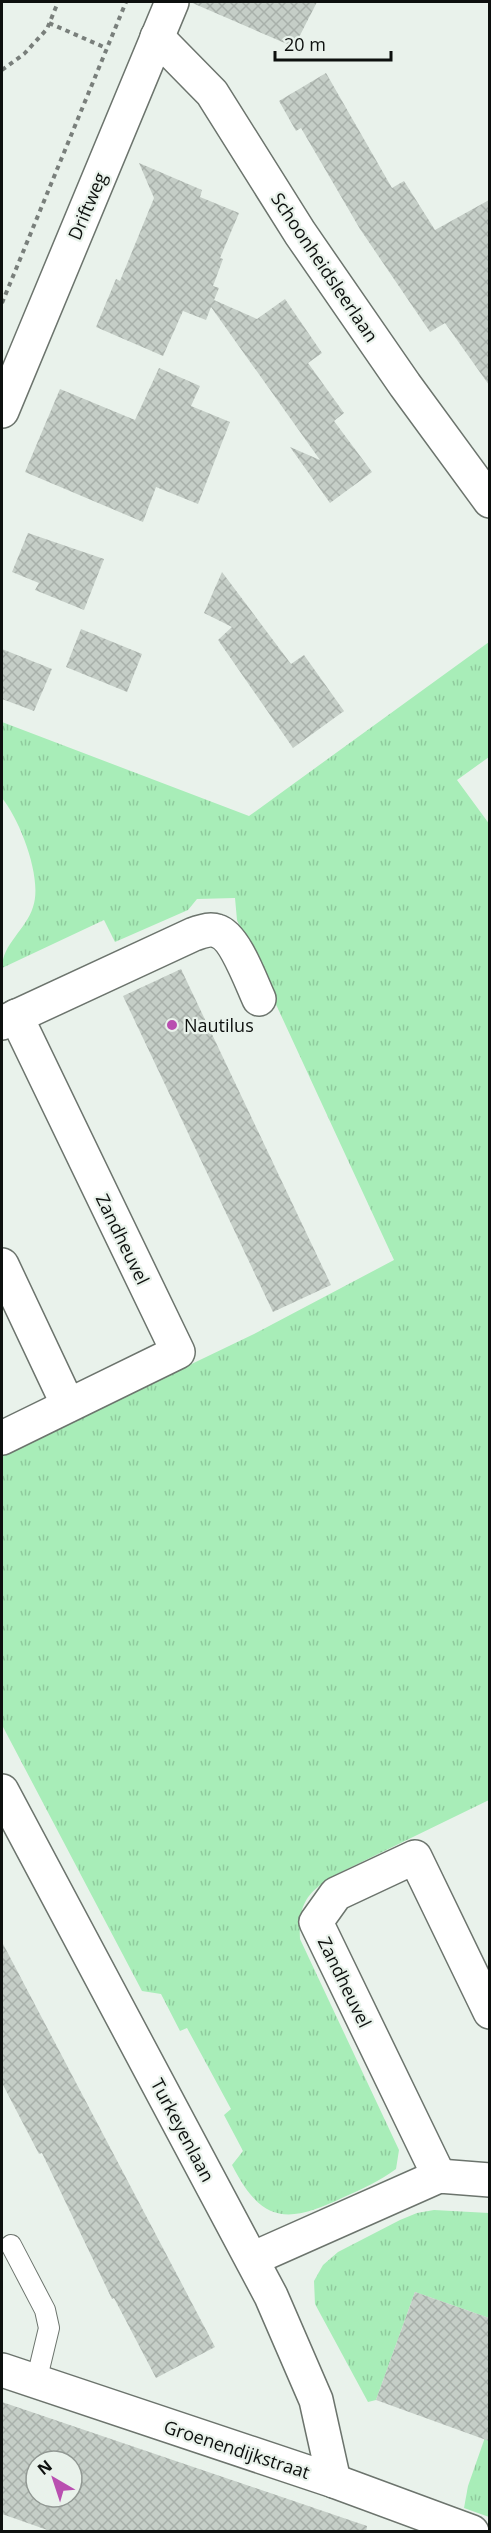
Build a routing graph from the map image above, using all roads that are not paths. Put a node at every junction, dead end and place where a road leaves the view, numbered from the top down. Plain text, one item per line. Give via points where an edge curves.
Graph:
1 (172, 2) edge
2 (157, 37) junction
3 (2, 411) edge
4 (489, 501) edge
5 (259, 999) dead end
6 (9, 1020) edge
7 (2, 1265) edge
8 (68, 1405) junction
9 (2, 1438) edge
10 (2, 1791) edge
11 (489, 2012) edge
12 (439, 2175) junction
13 (489, 2180) edge
14 (10, 2245) dead end
15 (252, 2259) junction
16 (2, 2370) edge
17 (36, 2382) junction
18 (334, 2481) junction
19 (472, 2532) edge

1 - 2 street, Driftweg
2 - 3 street, Driftweg
2 - 4 street, Schoonheidsleerlaan via 212,93 300,233
5 - 6 street, Zandheuvel via 229,939 219,931 209,930
6 - 8 street, Zandheuvel via 178,1352
7 - 8 street
8 - 9 street, Zandheuvel
10 - 15 street, Turkeyenlaan
11 - 12 street, Zandheuvel via 415,1857 336,1894 316,1922
12 - 13 street
12 - 15 street
14 - 17 lane via 45,2310 49,2328
15 - 18 street, Turkeyenlaan via 316,2400
16 - 17 street, Groenendijkstraat
17 - 18 street, Groenendijkstraat
18 - 19 street, Groenendijkstraat

